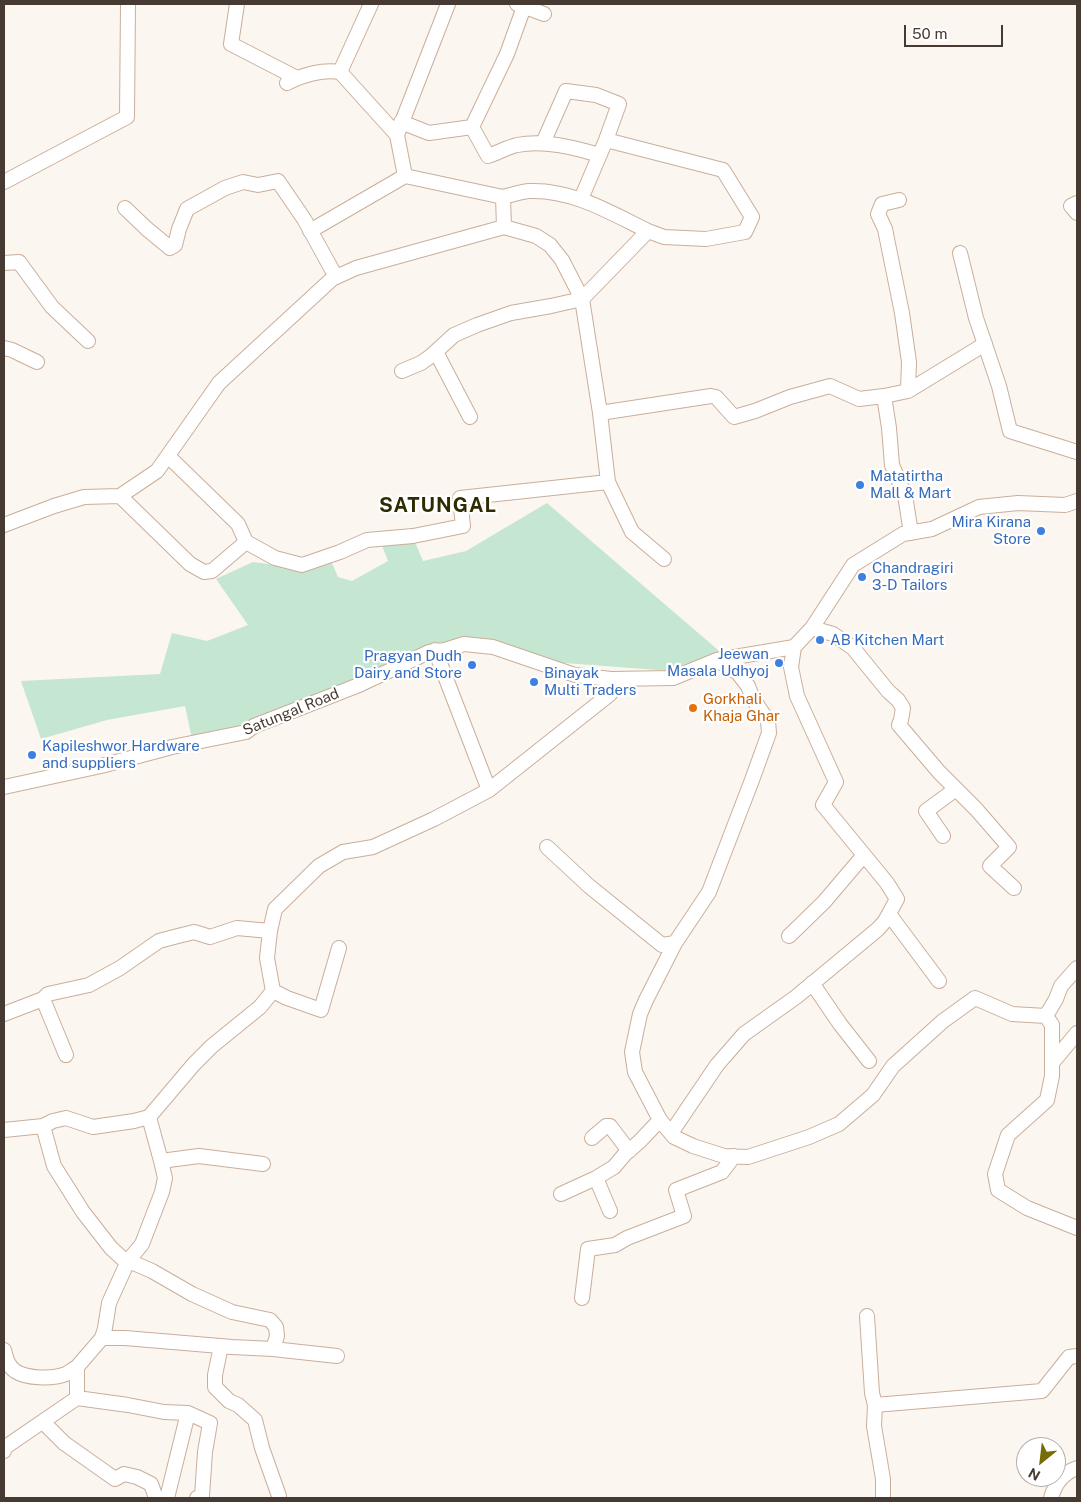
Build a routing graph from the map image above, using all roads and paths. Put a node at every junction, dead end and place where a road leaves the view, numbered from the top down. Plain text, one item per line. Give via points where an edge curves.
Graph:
1 (128, 4) edge
2 (237, 4) edge
3 (371, 4) edge
4 (448, 4) edge
5 (522, 5) edge
6 (544, 14) dead end
7 (340, 72) junction
8 (472, 126) junction
9 (399, 129) junction
10 (606, 140) junction
11 (543, 144) junction
12 (599, 155) junction
13 (406, 176) junction
14 (4, 182) edge
15 (502, 197) junction
16 (582, 200) junction
17 (899, 200) dead end
18 (1077, 203) edge
19 (125, 208) dead end
20 (1077, 213) edge
21 (504, 227) junction
22 (310, 230) junction
23 (648, 231) junction
24 (960, 253) dead end
25 (4, 263) edge
26 (336, 277) junction
27 (582, 299) junction
28 (88, 341) dead end
29 (984, 344) junction
30 (4, 348) edge
31 (436, 352) junction
32 (37, 362) dead end
33 (402, 371) dead end
34 (908, 391) junction
35 (884, 396) junction
36 (600, 412) junction
37 (470, 416) dead end
38 (1077, 452) edge
39 (168, 456) junction
40 (608, 482) junction
41 (120, 496) junction
42 (1077, 501) edge
43 (4, 525) edge
44 (911, 533) junction
45 (246, 542) junction
46 (664, 558) dead end
47 (812, 628) junction
48 (794, 647) junction
49 (435, 650) junction
50 (717, 660) junction
51 (611, 679) junction
52 (4, 787) edge
53 (956, 789) junction
54 (489, 790) junction
55 (943, 836) dead end
56 (547, 847) dead end
57 (864, 856) junction
58 (1014, 888) dead end
59 (889, 914) junction
60 (270, 931) junction
61 (789, 936) dead end
62 (675, 943) junction
63 (339, 948) dead end
64 (1077, 968) edge
65 (939, 982) dead end
66 (812, 983) junction
67 (273, 991) junction
68 (43, 999) junction
69 (4, 1014) edge
70 (1046, 1016) junction
71 (1077, 1033) edge
72 (66, 1056) dead end
73 (869, 1061) dead end
74 (1052, 1064) junction
75 (149, 1117) junction
76 (660, 1120) junction
77 (43, 1126) junction
78 (4, 1130) edge
79 (671, 1133) junction
80 (592, 1138) dead end
81 (629, 1151) junction
82 (734, 1156) junction
83 (162, 1161) junction
84 (263, 1164) dead end
85 (596, 1178) junction
86 (561, 1194) dead end
87 (610, 1212) dead end
88 (1077, 1228) edge
89 (128, 1261) junction
90 (582, 1298) dead end
91 (867, 1316) dead end
92 (102, 1338) junction
93 (221, 1346) junction
94 (273, 1348) junction
95 (4, 1350) edge
96 (337, 1356) dead end
97 (1077, 1356) edge
98 (77, 1368) junction
99 (77, 1398) junction
100 (875, 1405) junction
101 (188, 1413) junction
102 (43, 1422) junction
103 (4, 1452) edge
104 (1077, 1468) edge
105 (279, 1496) dead end
106 (159, 1498) edge
107 (167, 1498) edge
108 (197, 1498) edge
109 (884, 1498) edge
110 (1051, 1498) edge

1 - 14 street via 127,117
2 - 7 street via 231,44 292,80 330,70
3 - 7 street
4 - 9 street
5 - 6 street
5 - 8 street via 507,54
7 - 9 street
8 - 9 street via 429,133
8 - 11 street via 488,156 516,145
9 - 13 street
10 - 11 street via 619,104 596,95 566,91
10 - 12 street
10 - 23 street via 723,170 752,217 745,232 706,239 664,237
11 - 12 street
12 - 16 street
13 - 15 street
13 - 22 street
15 - 16 street via 528,191
15 - 21 street
16 - 23 street
17 - 34 street via 882,204 878,214 885,229 902,313 909,362
18 - 20 street via 1071,206
19 - 22 street via 170,248 175,245 187,209 224,188 243,182 258,185 278,181
21 - 26 street via 356,268
21 - 27 street via 536,236 550,245 562,260
22 - 26 street
23 - 27 street
24 - 29 street
25 - 28 street via 19,262 52,307
26 - 39 street via 219,383
27 - 31 street via 511,313 477,325 454,335
27 - 36 street
29 - 34 street
29 - 38 street via 1000,386 1010,431
30 - 32 street
31 - 33 street
31 - 37 street
34 - 35 street
35 - 36 street via 858,399 830,386 734,416 716,397 711,396
35 - 44 street via 892,465 905,495
36 - 40 street
39 - 41 street via 157,471
39 - 45 street via 238,524
40 - 45 street via 460,498 463,526 413,536 367,540 302,565 275,558
40 - 46 street via 632,532
41 - 43 street via 84,497
41 - 45 street via 190,564 204,572 212,571
42 - 44 street via 1065,506 1018,503 979,507 932,529
44 - 47 street via 903,534 853,565
47 - 48 street
47 - 53 street via 833,634 853,648 903,708 899,725
48 - 50 street, Satungal Road
48 - 57 street via 791,667 797,696 836,782 824,805
49 - 51 street, Satungal Road via 464,644 493,647 575,675
49 - 52 street, Satungal Road via 246,732
49 - 54 street
50 - 51 street, Satungal Road via 673,678
50 - 62 street via 738,674 748,686 768,721 769,733 709,892
51 - 54 street via 610,694
53 - 55 street via 926,812
53 - 58 street via 1009,847 990,866
54 - 60 street via 373,847 343,852 318,866 275,909
56 - 62 street via 662,945
57 - 59 street via 897,898
57 - 61 street
59 - 65 street
59 - 66 street via 878,929
60 - 67 street via 267,958
60 - 68 street via 237,928 210,937 194,932 174,936 159,941 89,985 48,994
62 - 76 street via 640,1014 632,1052 635,1072
63 - 67 street via 321,1010
64 - 70 street via 1061,986
66 - 73 street
66 - 79 street via 744,1034 718,1065
67 - 75 street via 260,1007 194,1064
68 - 69 street
68 - 72 street
70 - 74 street via 1052,1025
70 - 82 street via 1012,1014 975,998 943,1021 893,1066 873,1095 839,1124 748,1157
71 - 74 street
74 - 88 street via 1046,1100 1008,1135 995,1174 998,1190 1027,1208
75 - 77 street via 93,1127 66,1118
75 - 83 street
76 - 79 street
76 - 81 street
77 - 78 street
77 - 89 street via 54,1166 71,1194 111,1248
79 - 82 street via 694,1146
80 - 81 street via 610,1126
81 - 85 street via 614,1167
82 - 90 street via 722,1172 676,1190 684,1216 627,1238 615,1246 588,1249
83 - 84 street via 199,1156
83 - 89 street via 162,1192 142,1244
85 - 86 street
85 - 87 street
89 - 92 street via 109,1303
89 - 94 street via 232,1312 270,1320 276,1327 277,1336
91 - 100 street
92 - 93 street
92 - 98 street
93 - 94 street
93 - 105 street via 214,1375 215,1387 256,1420
94 - 96 street
95 - 98 street via 8,1363 28,1376 44,1378 66,1374
97 - 100 street via 1069,1358 1042,1392
98 - 99 street
99 - 101 street
99 - 102 street
100 - 109 street via 874,1426
101 - 107 street
101 - 108 street via 210,1423 202,1496
102 - 103 street via 4,1448
102 - 106 street via 64,1443 115,1479 124,1474 137,1477 151,1484
104 - 110 street via 1057,1482

